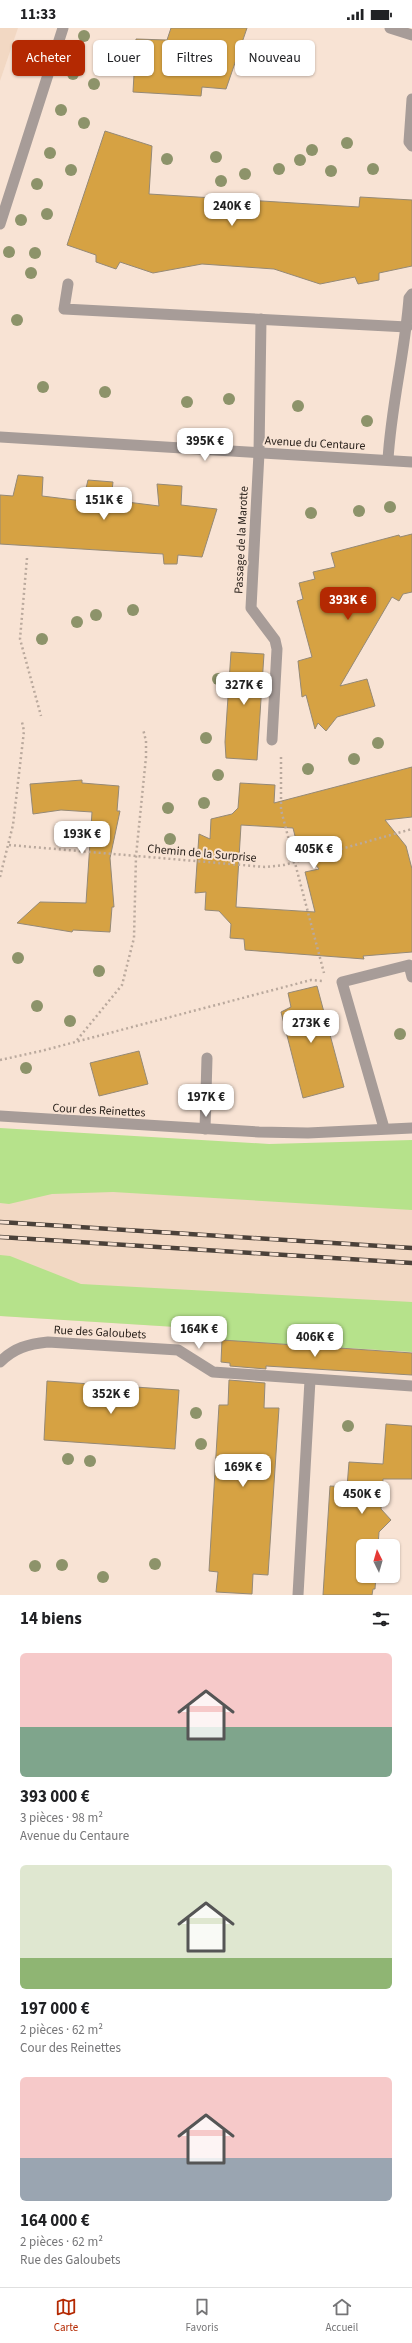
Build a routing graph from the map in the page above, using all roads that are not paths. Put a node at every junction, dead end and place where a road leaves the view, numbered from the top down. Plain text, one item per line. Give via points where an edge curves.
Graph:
1 (63, 28) edge
2 (390, 28) edge
3 (412, 35) edge
4 (412, 99) edge
5 (412, 146) edge
6 (0, 224) edge
7 (68, 284) dead end
8 (412, 294) edge
9 (261, 319) junction
10 (407, 326) junction
11 (0, 437) edge
12 (259, 453) junction
13 (388, 460) junction
14 (412, 462) edge
15 (272, 740) road end
16 (412, 977) edge
17 (207, 1058) dead end
18 (0, 1116) edge
19 (384, 1128) junction
20 (412, 1128) edge
21 (205, 1129) junction
22 (0, 1362) edge
23 (310, 1380) junction
24 (412, 1386) edge
25 (298, 1595) edge

1 - 6 street
2 - 3 street
4 - 5 street via 409,142
7 - 9 street via 64,309
8 - 10 street via 409,298
9 - 10 street
9 - 12 street, Passage de la Marotte
10 - 13 street via 390,426
11 - 12 street, Avenue du Centaure
12 - 13 street, Avenue du Centaure
12 - 15 street, Passage de la Marotte via 251,608 275,640 277,649
13 - 14 street, Avenue du Centaure
16 - 19 street via 409,965 342,982
17 - 21 street
18 - 21 street, Cour des Reinettes
19 - 20 street, Cour des Reinettes
19 - 21 street, Cour des Reinettes via 308,1133
22 - 23 street, Rue des Galoubets via 10,1352 28,1344 55,1343 178,1350 213,1372
23 - 24 street, Rue des Galoubets
23 - 25 street

